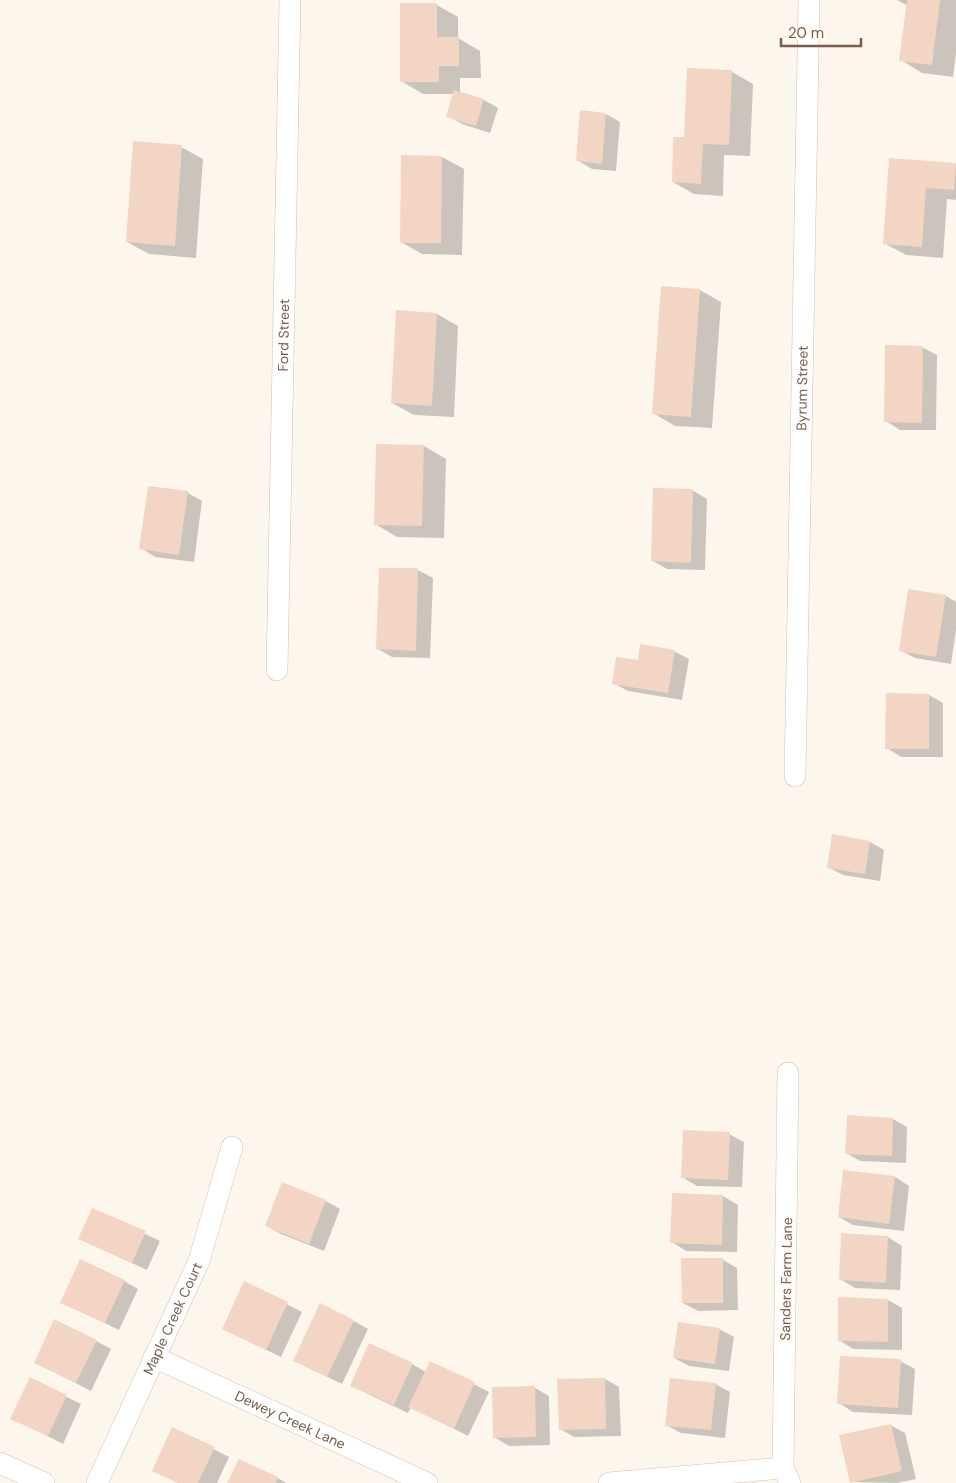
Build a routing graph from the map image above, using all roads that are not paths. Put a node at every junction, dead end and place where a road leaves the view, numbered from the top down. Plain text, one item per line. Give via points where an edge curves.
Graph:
1 (290, 0) edge
2 (809, 0) edge
3 (277, 670) dead end
4 (795, 776) dead end
5 (788, 1074) dead end
6 (232, 1147) dead end
7 (154, 1357) junction
8 (0, 1462) edge
9 (787, 1475) edge
10 (44, 1483) edge
11 (97, 1483) edge
12 (428, 1483) edge
13 (609, 1483) edge

1 - 3 street, Ford Street
2 - 4 street, Byrum Street
5 - 9 street, Sanders Farm Lane
6 - 7 street, Maple Creek Court via 199,1261
7 - 11 street, Maple Creek Court
7 - 12 street, Dewey Creek Lane
8 - 10 street
9 - 13 street

